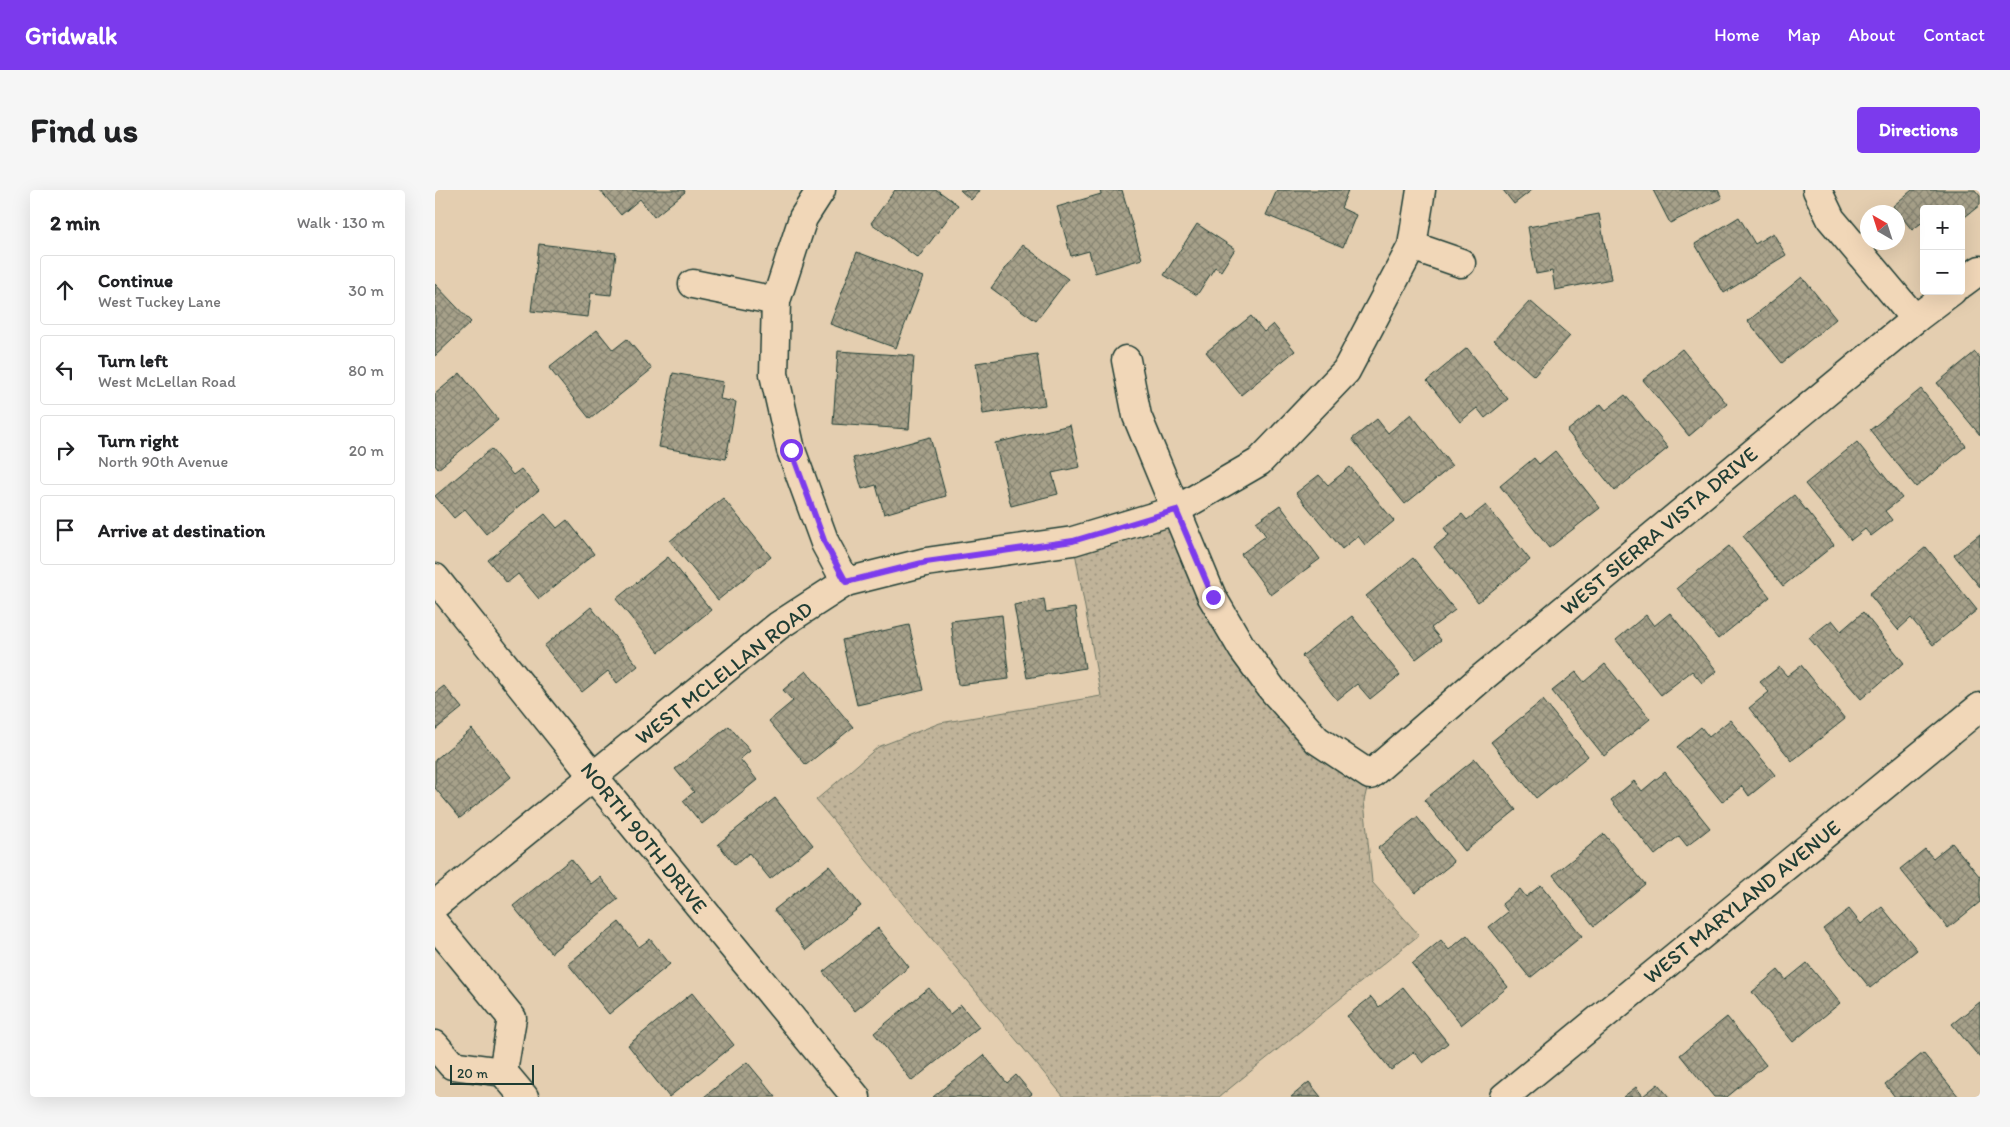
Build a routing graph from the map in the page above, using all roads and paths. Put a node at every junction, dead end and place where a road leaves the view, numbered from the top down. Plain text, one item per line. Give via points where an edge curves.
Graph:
1 (821, 190) edge
2 (1421, 190) edge
3 (1817, 190) edge
4 (1412, 246) junction
5 (1461, 263) dead end
6 (1980, 270) edge
7 (1965, 281) edge
8 (693, 284) dead end
9 (1947, 295) edge
10 (776, 301) junction
11 (1915, 319) junction
12 (1127, 360) dead end
13 (1176, 510) junction
14 (435, 578) edge
15 (846, 582) junction
16 (1980, 707) edge
17 (593, 776) junction
18 (435, 905) edge
19 (435, 924) edge
20 (435, 1045) edge
21 (503, 1072) junction
22 (524, 1097) edge
23 (856, 1097) edge
24 (1504, 1097) edge

1 - 10 street via 803,218
2 - 4 street, WEST MCLELLAN ROAD
3 - 11 street via 1831,219
4 - 5 street
4 - 13 street, WEST MCLELLAN ROAD via 1347,371 1259,462
6 - 7 street
8 - 10 street
9 - 11 street, WEST SIERRA VISTA DRIVE
10 - 15 street via 774,374 791,450 825,543
11 - 13 street, WEST SIERRA VISTA DRIVE via 1478,680 1370,775 1317,740 1272,689 1242,648 1213,597
12 - 13 street via 1137,416
13 - 15 street, WEST MCLELLAN ROAD via 1073,541 926,562
14 - 17 street, NORTH 90TH DRIVE
15 - 17 street, WEST MCLELLAN ROAD via 778,626
16 - 24 street, WEST MARYLAND AVENUE
17 - 18 street, WEST MCLELLAN ROAD
17 - 23 street, NORTH 90TH DRIVE
19 - 21 street via 512,1018
20 - 21 street via 452,1065
21 - 22 street

